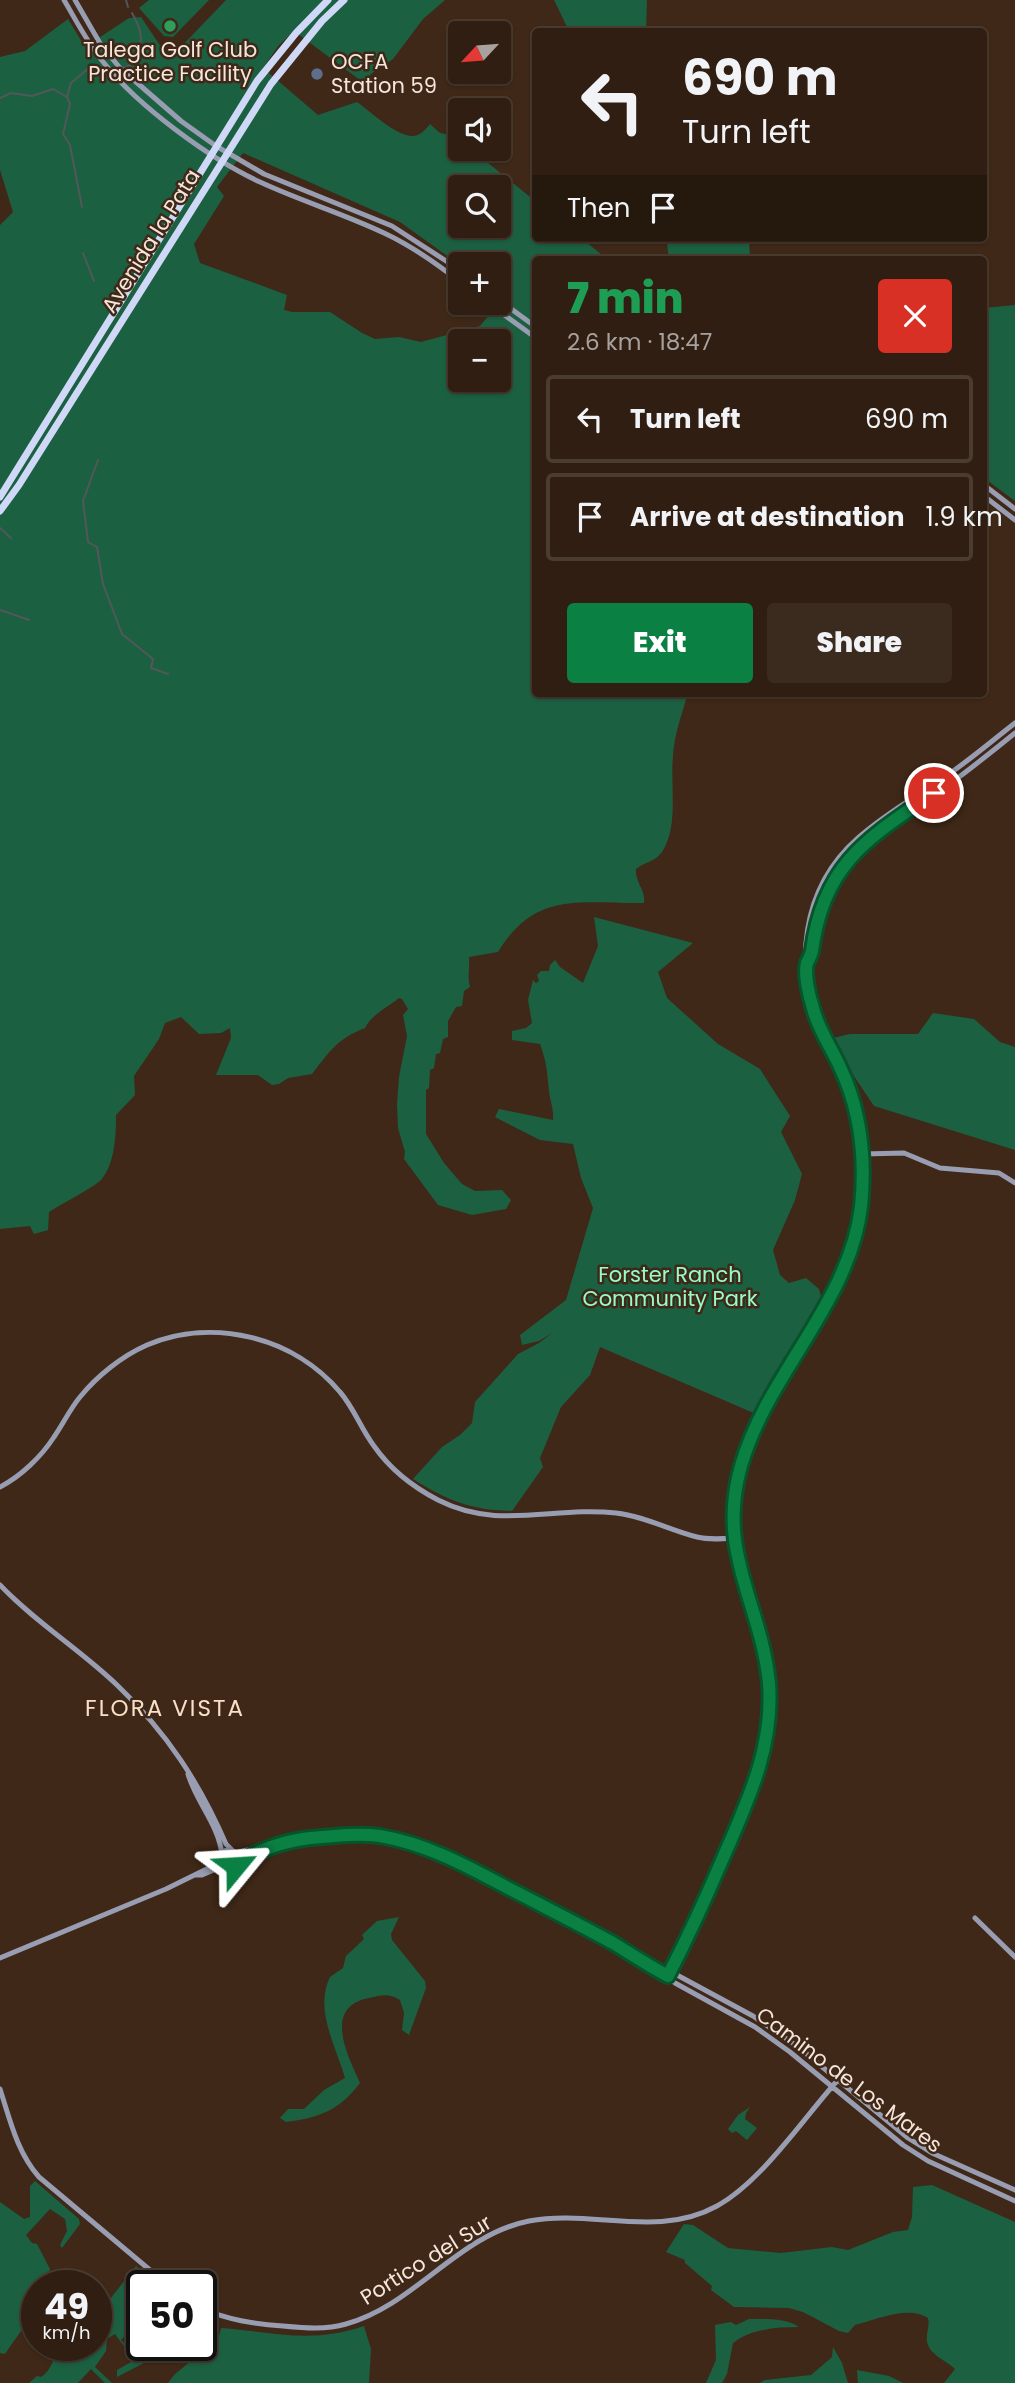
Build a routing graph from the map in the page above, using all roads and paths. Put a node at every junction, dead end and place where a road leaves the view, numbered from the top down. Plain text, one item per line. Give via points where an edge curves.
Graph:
1 (64, 0) edge
2 (75, 0) edge
3 (328, 0) edge
4 (344, 0) edge
5 (216, 146) junction
6 (226, 153) junction
7 (211, 155) junction
8 (222, 162) junction
9 (448, 262) edge
10 (448, 273) edge
11 (511, 309) edge
12 (504, 315) edge
13 (532, 324) edge
14 (532, 335) edge
15 (987, 487) edge
16 (0, 497) edge
17 (987, 498) edge
18 (1015, 509) edge
19 (0, 511) edge
20 (1015, 520) edge
21 (1015, 723) edge
22 (1015, 733) edge
23 (806, 965) junction
24 (863, 1154) junction
25 (1015, 1183) edge
26 (0, 1487) edge
27 (734, 1538) junction
28 (0, 1585) edge
29 (188, 1771) junction
30 (282, 1844) junction
31 (235, 1852) junction
32 (222, 1861) junction
33 (237, 1864) junction
34 (975, 1918) dead end
35 (1015, 1957) edge
36 (0, 1958) edge
37 (668, 1976) junction
38 (837, 2081) junction
39 (832, 2087) junction
40 (0, 2089) edge
41 (1015, 2190) edge
42 (1015, 2201) edge
43 (150, 2270) edge
44 (217, 2314) edge

1 - 7 main road via 110,71
2 - 5 main road via 115,62
3 - 5 highway, Avenida la Pata via 274,58
4 - 6 highway, Avenida la Pata via 277,75
5 - 6 main road
5 - 7 highway, Avenida la Pata
6 - 8 highway, Avenida la Pata
6 - 9 main road via 264,174 392,226
7 - 8 main road
7 - 16 highway, Avenida la Pata
8 - 10 main road via 384,233
8 - 19 highway, Avenida la Pata
11 - 13 main road
12 - 14 main road
15 - 18 main road
17 - 20 main road
21 - 23 main road via 876,822 846,849 824,880 813,907 805,935
22 - 23 main road via 862,844 828,891
23 - 24 main road via 813,1009 848,1084
24 - 25 main road via 904,1153 940,1168 999,1173
24 - 27 main road via 860,1209 844,1270 749,1441 734,1494
26 - 27 main road via 36,1459 80,1398 115,1364 147,1345 183,1336 236,1334 288,1350 324,1376 387,1462 441,1502 495,1517 613,1512 699,1538
27 - 37 main road via 765,1658 769,1711 765,1748 756,1781
28 - 29 main road via 118,1685
29 - 31 main road via 226,1844
29 - 32 main road via 217,1837
30 - 31 main road, Camino de Los Mares
30 - 33 main road, Camino de Los Mares
30 - 37 main road, Camino de Los Mares via 332,1836 377,1836 432,1850
31 - 32 main road via 229,1850
31 - 33 main road
32 - 33 main road via 230,1868
32 - 36 main road via 202,1875
34 - 35 main road
37 - 38 main road, Camino de Los Mares via 677,1975 753,2016
37 - 39 main road, Camino de Los Mares via 755,2027
38 - 39 main road, Portico del Sur
38 - 41 main road, Camino de Los Mares via 932,2153
39 - 42 main road, Camino de Los Mares via 928,2161
39 - 44 main road, Portico del Sur via 759,2172 716,2206 688,2217 650,2224 529,2221 479,2241 389,2306 344,2325 268,2325
40 - 43 main road via 30,2167

